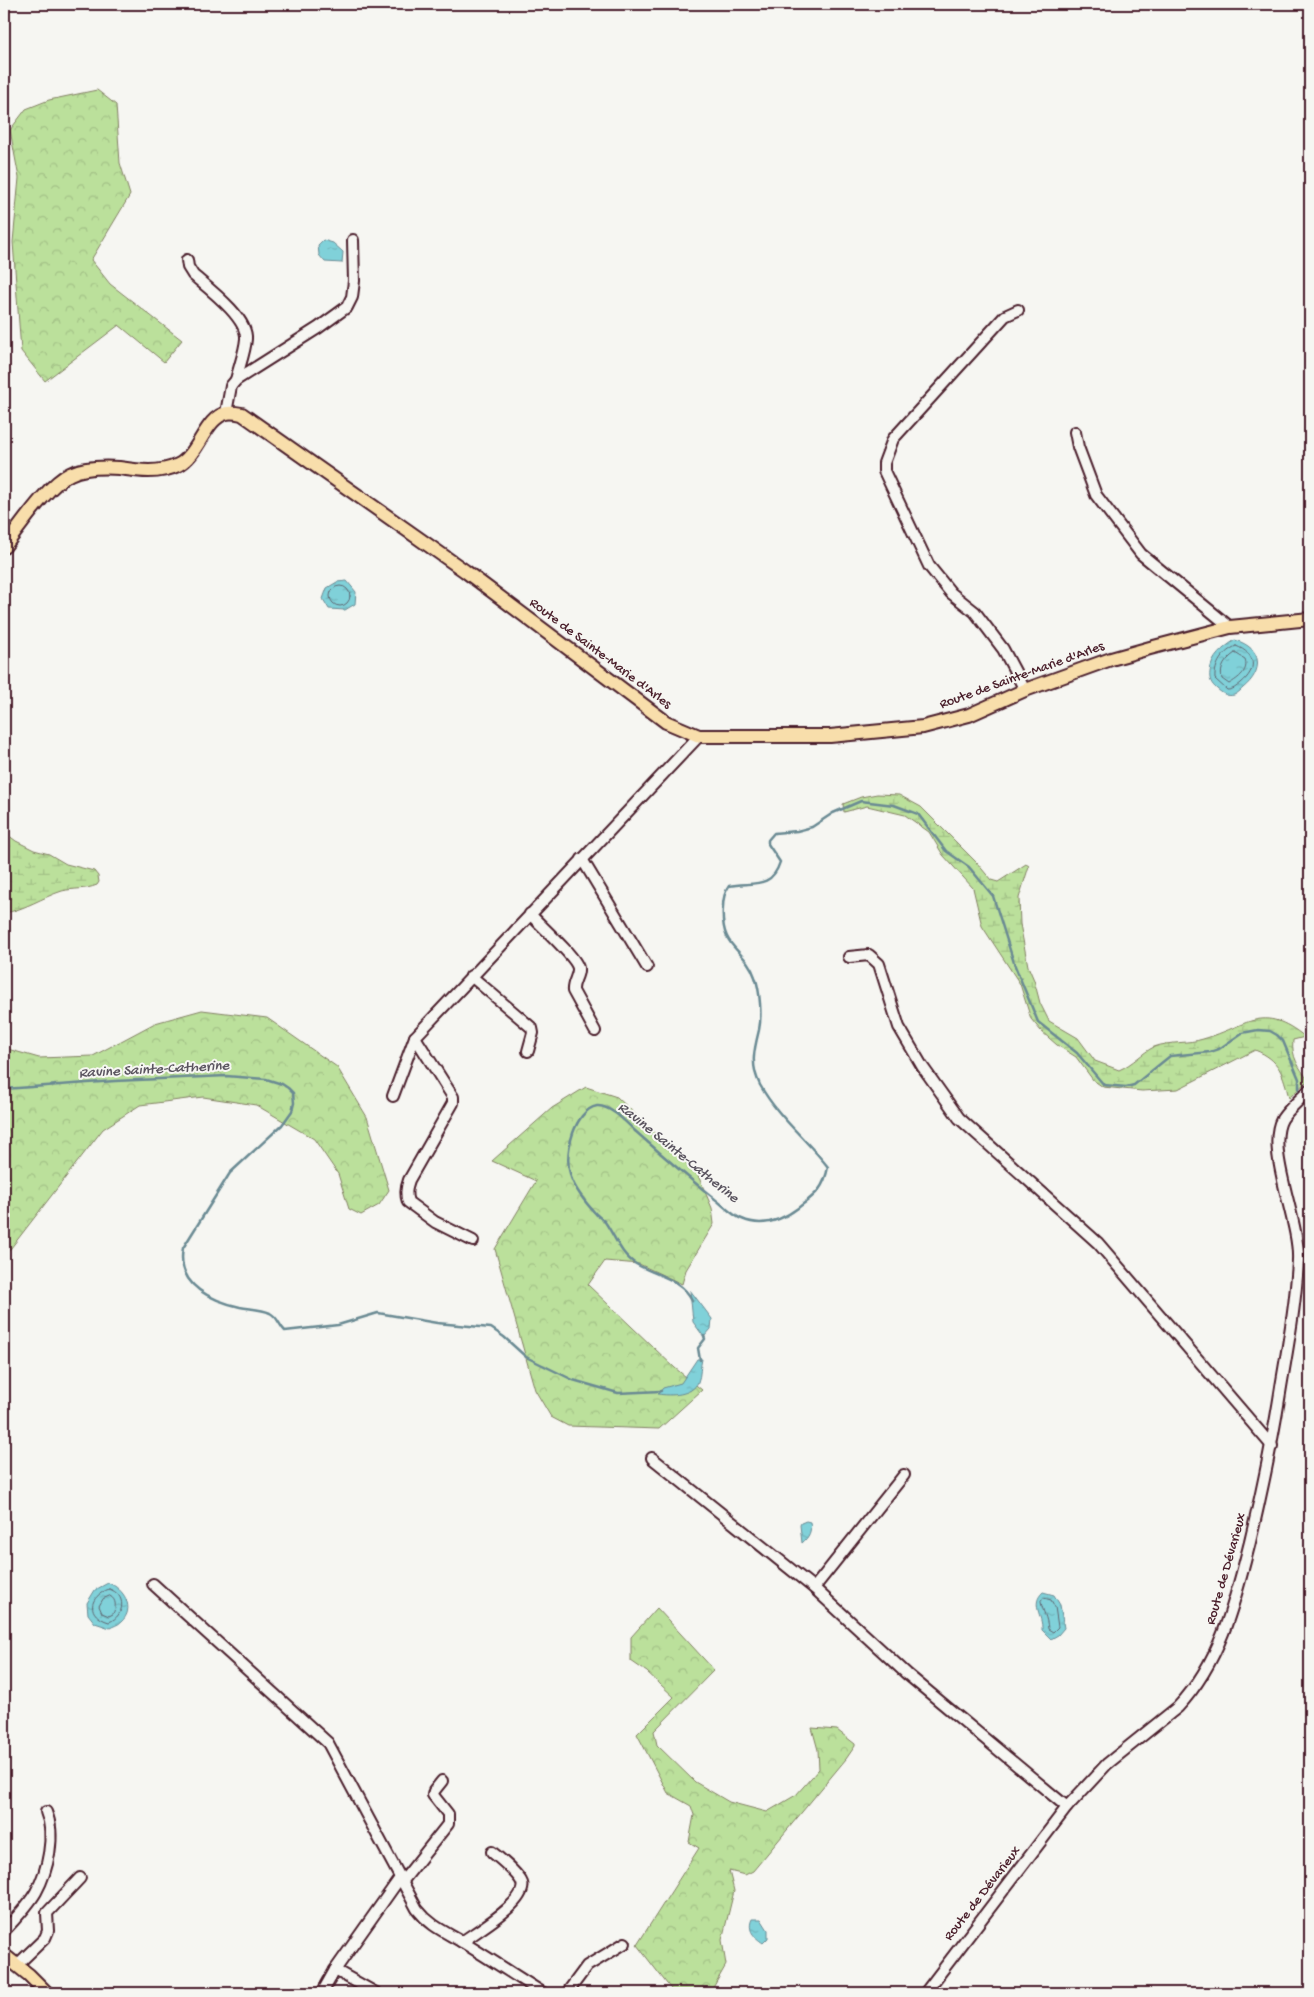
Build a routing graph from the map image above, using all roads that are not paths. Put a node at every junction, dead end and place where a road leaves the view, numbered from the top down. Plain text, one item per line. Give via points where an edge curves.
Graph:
1 (353, 240) dead end
2 (187, 260) dead end
3 (1018, 310) dead end
4 (236, 380) junction
5 (226, 413) junction
6 (1075, 432) dead end
7 (4, 548) edge
8 (1310, 619) edge
9 (1230, 627) junction
10 (1025, 690) junction
11 (700, 736) junction
12 (582, 859) junction
13 (530, 914) junction
14 (849, 957) dead end
15 (647, 967) dead end
16 (471, 976) junction
17 (595, 1031) dead end
18 (415, 1037) junction
19 (528, 1051) dead end
20 (1310, 1089) edge
21 (394, 1096) dead end
22 (473, 1241) dead end
23 (1272, 1446) junction
24 (652, 1458) dead end
25 (904, 1475) dead end
26 (153, 1584) dead end
27 (814, 1588) junction
28 (442, 1782) dead end
29 (1067, 1807) junction
30 (46, 1812) dead end
31 (492, 1852) dead end
32 (80, 1878) dead end
33 (401, 1880) junction
34 (4, 1931) edge
35 (462, 1942) junction
36 (625, 1943) dead end
37 (4, 1955) edge
38 (17, 1965) junction
39 (335, 1970) junction
40 (47, 1993) edge
41 (322, 1993) edge
42 (376, 1993) edge
43 (543, 1993) edge
44 (567, 1993) edge
45 (925, 1993) edge

1 - 4 street via 354,281 347,307
2 - 4 street via 193,274 237,316 245,330 247,338
3 - 10 street via 1005,316 893,438 884,471 929,566 951,593 975,612 1003,649
4 - 5 street via 230,386
5 - 7 main road via 210,424 194,452 181,464 164,471 85,468 69,474 53,486
5 - 11 main road, Route de Sainte-Marie d'Arles via 242,414 465,571 666,722
6 - 9 street via 1096,495 1146,560
8 - 9 main road, Route de Sainte-Marie d'Arles
9 - 10 main road, Route de Sainte-Marie d'Arles via 1111,658
10 - 11 main road, Route de Sainte-Marie d'Arles via 969,715 923,727 830,736
11 - 12 street
12 - 13 street
12 - 15 street
13 - 16 street
13 - 17 street via 576,961 578,973 572,984 573,991
14 - 23 street via 869,955 879,964 899,1027 959,1118 1098,1243
16 - 18 street
16 - 19 street via 532,1028
18 - 21 street
18 - 22 street via 453,1097 453,1103 406,1186 406,1197 434,1222
20 - 23 street, Route de Dévarieux via 1283,1119 1277,1140 1297,1233 1298,1252 1297,1287
23 - 29 street, Route de Dévarieux via 1237,1594 1212,1660 1178,1707 1107,1764
24 - 27 street
25 - 27 street
26 - 33 street via 328,1743
27 - 29 street via 908,1674
28 - 33 street via 433,1795 448,1814 448,1824
29 - 45 street, Route de Dévarieux
30 - 34 street via 50,1838 42,1880 30,1901
31 - 35 street via 520,1879 521,1894 512,1905
32 - 38 street via 47,1913 45,1938
33 - 35 street via 423,1918
33 - 39 street
35 - 43 street
36 - 44 street via 586,1966
37 - 38 main road
38 - 40 main road
39 - 41 street
39 - 42 street

